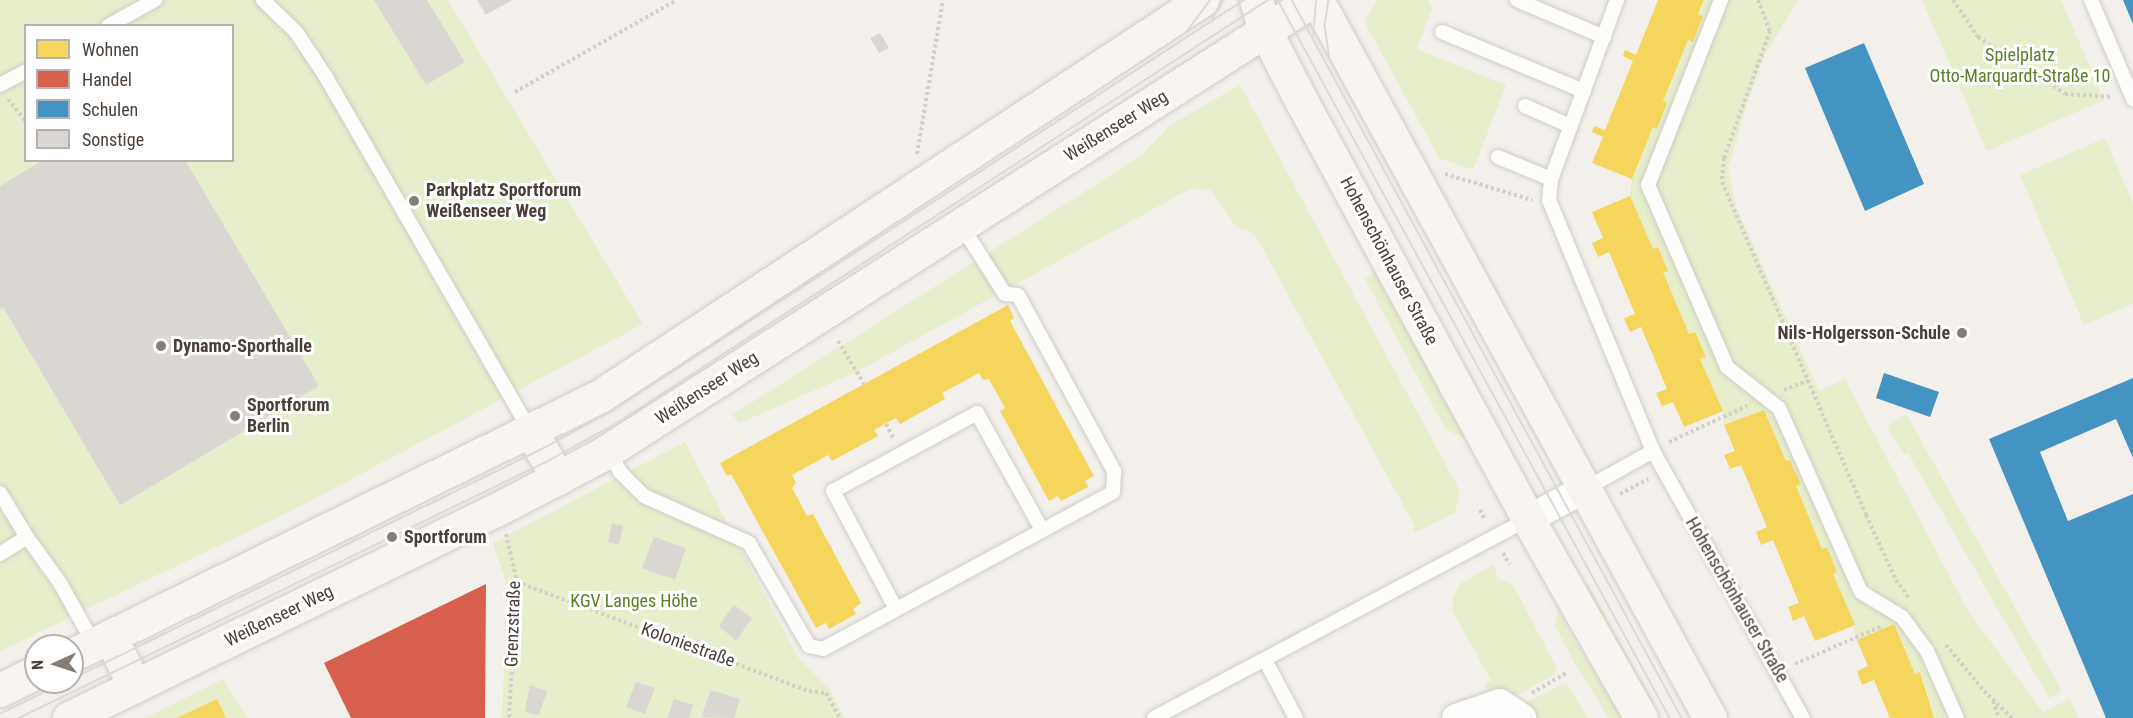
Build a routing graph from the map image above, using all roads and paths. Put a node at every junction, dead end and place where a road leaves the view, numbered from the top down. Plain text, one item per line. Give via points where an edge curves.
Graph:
1 (155, 0) edge
2 (262, 0) edge
3 (677, 0) edge
4 (943, 0) edge
5 (1202, 0) edge
6 (1256, 0) edge
7 (1315, 0) edge
8 (1516, 0) edge
9 (1617, 0) edge
10 (1721, 0) edge
11 (1758, 0) edge
12 (1953, 0) edge
13 (2091, 0) edge
14 (112, 24) edge
15 (1265, 31) junction
16 (1442, 32) dead end
17 (1604, 37) junction
18 (24, 73) edge
19 (3, 90) edge
20 (1584, 91) junction
21 (515, 92) dead end
22 (2133, 98) edge
23 (1525, 106) dead end
24 (24, 120) edge
25 (1570, 126) junction
26 (917, 154) dead end
27 (1498, 157) dead end
28 (1438, 172) dead end
29 (1551, 179) junction
30 (1535, 201) dead end
31 (961, 225) junction
32 (838, 341) dead end
33 (864, 384) dead end
34 (1720, 417) dead end
35 (530, 430) junction
36 (1686, 433) dead end
37 (608, 450) junction
38 (1653, 451) junction
39 (558, 478) junction
40 (1585, 489) junction
41 (0, 493) edge
42 (1528, 519) junction
43 (506, 530) dead end
44 (1042, 530) junction
45 (27, 537) junction
46 (0, 554) edge
47 (517, 582) junction
48 (1913, 603) dead end
49 (896, 609) junction
50 (1860, 636) dead end
51 (1940, 637) dead end
52 (92, 645) edge
53 (1265, 660) junction
54 (1795, 664) dead end
55 (1568, 672) dead end
56 (24, 678) edge
57 (135, 686) junction
58 (0, 690) edge
59 (1993, 700) junction
60 (1516, 713) edge
61 (69, 718) edge
62 (509, 718) edge
63 (840, 718) edge
64 (1154, 718) edge
65 (1296, 718) edge
66 (1456, 718) edge
67 (1641, 718) edge
68 (1710, 718) edge
69 (1803, 718) edge
70 (1957, 718) edge
71 (1999, 718) edge
72 (2012, 718) edge

1 - 14 lane
2 - 35 lane via 296,32 320,67
3 - 21 path
4 - 26 path
5 - 35 main road via 672,351 600,396
6 - 15 main road, Hohenschönhauser Straße
7 - 15 main road, Weißenseer Weg
7 - 40 main road
8 - 17 lane
9 - 17 lane
10 - 70 lane via 1648,185 1727,367 1779,408 1861,592 1902,617 1927,651
11 - 48 path via 1770,31 1724,158 1722,182 1866,515 1896,579
12 - 22 path via 1978,37 2065,94
13 - 22 lane
15 - 31 main road, Weißenseer Weg
15 - 42 main road, Hohenschönhauser Straße
16 - 20 lane
17 - 20 lane
18 - 19 lane
19 - 24 path
20 - 25 lane
23 - 25 lane
25 - 29 lane
27 - 29 lane
28 - 30 path
29 - 38 lane, Hohenschönhauser Straße via 1549,200
31 - 37 main road, Weißenseer Weg
31 - 44 lane via 1005,294 1017,295 1114,471 1113,492
32 - 33 path
34 - 36 path
35 - 39 main road
35 - 52 main road
37 - 39 main road, Weißenseer Weg
37 - 49 lane via 620,472 644,496 749,543 809,646 823,649
38 - 40 lane
38 - 69 lane, Hohenschönhauser Straße
39 - 57 main road, Weißenseer Weg
40 - 42 street
40 - 68 main road
41 - 45 lane
42 - 53 lane
42 - 67 main road, Hohenschönhauser Straße
43 - 47 path, Grenzstraße
44 - 49 lane
44 - 49 lane via 978,413 833,491
45 - 46 lane
45 - 52 lane via 60,583
47 - 62 path, Grenzstraße
47 - 63 path, Koloniestraße via 826,693
50 - 54 path
51 - 59 path
52 - 57 main road
53 - 64 lane
53 - 65 lane
55 - 60 path
56 - 58 main road
57 - 61 main road, Weißenseer Weg
59 - 71 path
59 - 72 path
60 - 66 street via 1500,703

